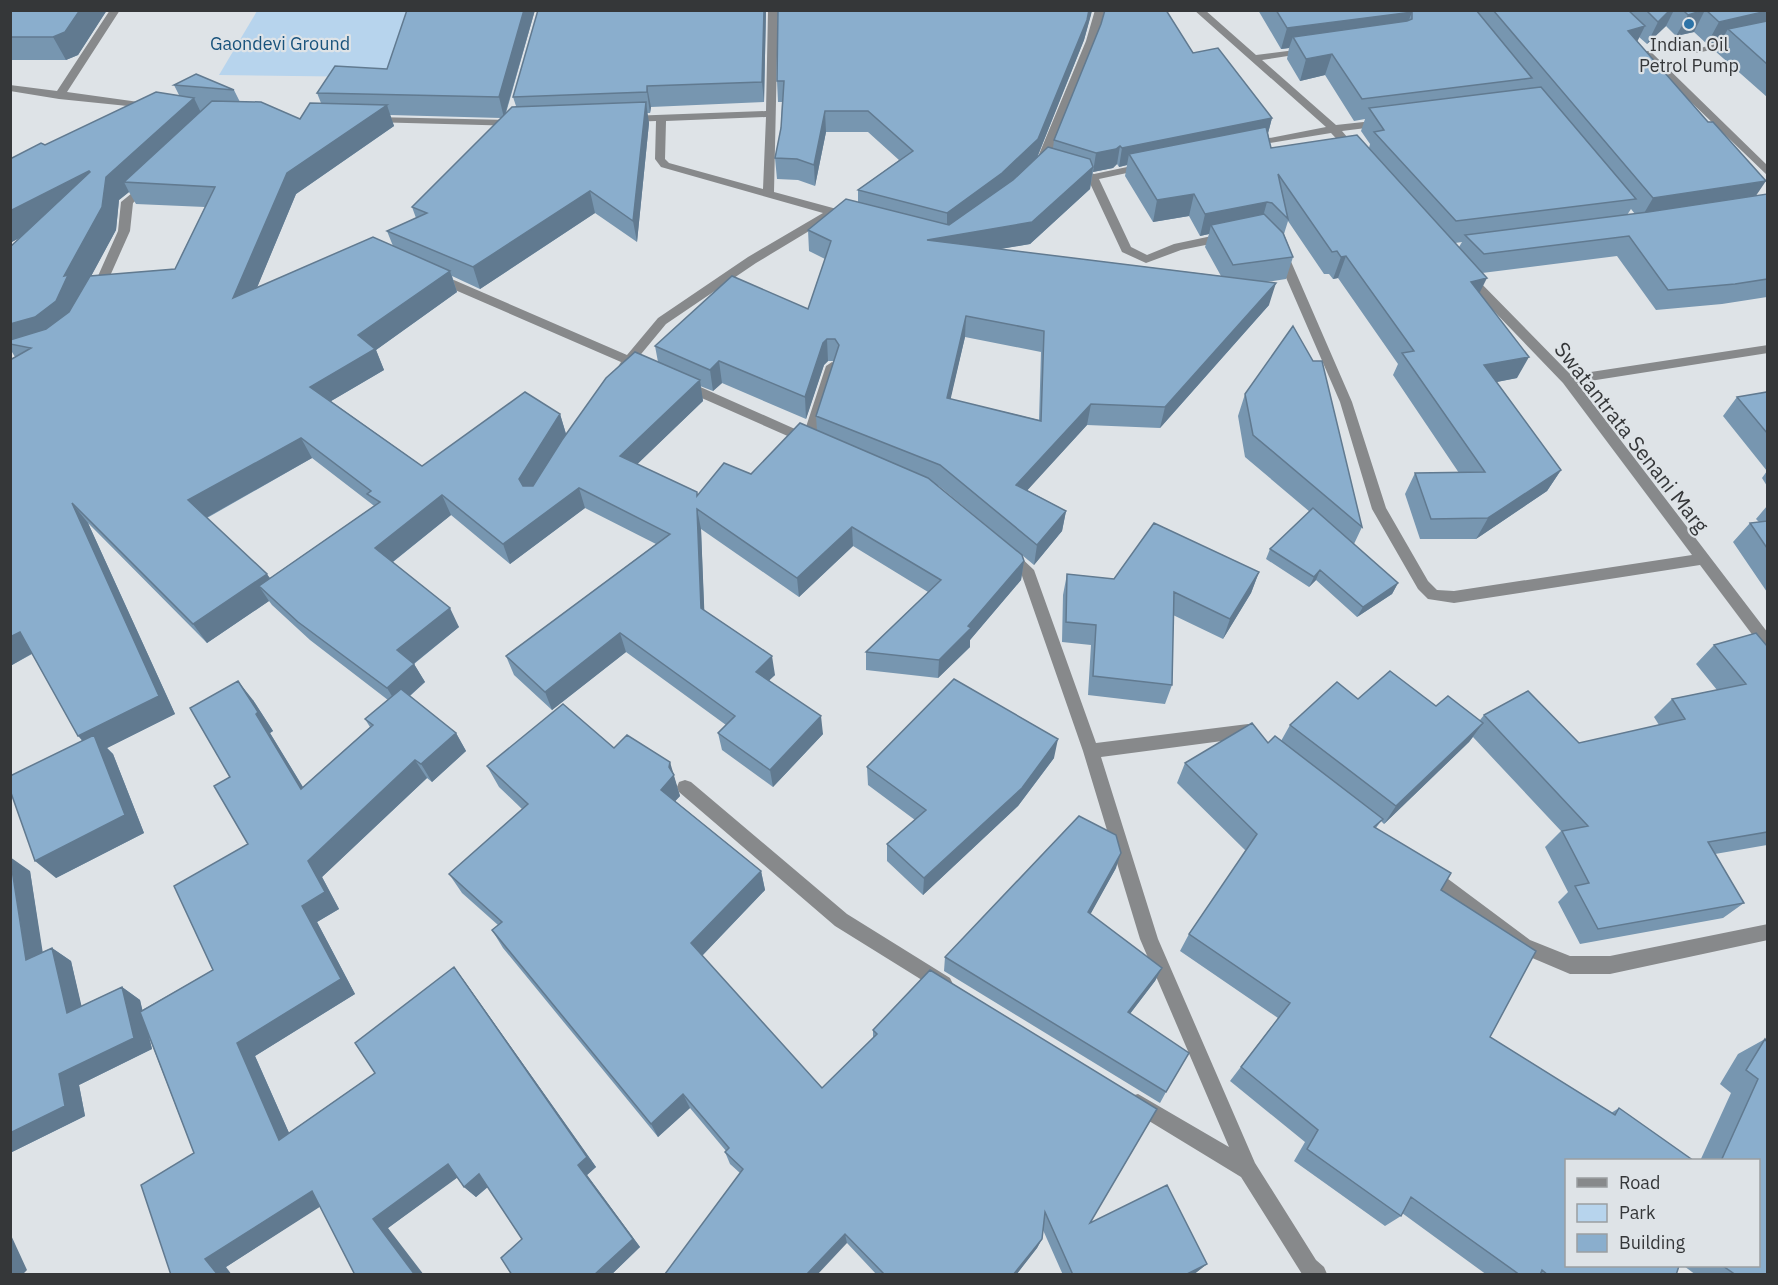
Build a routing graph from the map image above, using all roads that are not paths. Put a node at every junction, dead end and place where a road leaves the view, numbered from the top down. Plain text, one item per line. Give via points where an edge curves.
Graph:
1 (115, 10) edge
2 (773, 10) edge
3 (1100, 10) edge
4 (1199, 10) edge
5 (1767, 34) edge
6 (1636, 43) edge
7 (1321, 48) edge
8 (1697, 50) dead end
9 (1254, 58) junction
10 (10, 88) edge
11 (59, 96) junction
12 (160, 108) edge
13 (513, 112) edge
14 (771, 114) junction
15 (661, 118) junction
16 (615, 119) edge
17 (358, 120) edge
18 (1392, 121) edge
19 (1334, 129) junction
20 (1242, 147) edge
21 (1162, 163) edge
22 (1365, 163) edge
23 (1053, 165) junction
24 (1767, 173) edge
25 (157, 175) edge
26 (1028, 176) edge
27 (1093, 177) junction
28 (768, 194) junction
29 (833, 212) junction
30 (856, 218) edge
31 (1237, 235) edge
32 (1268, 237) edge
33 (1458, 266) edge
34 (424, 271) edge
35 (90, 307) edge
36 (1767, 350) edge
37 (628, 360) junction
38 (832, 366) edge
39 (650, 369) edge
40 (615, 379) edge
41 (671, 379) edge
42 (1568, 380) junction
43 (993, 542) edge
44 (1702, 559) junction
45 (1767, 645) edge
46 (1266, 746) edge
47 (1091, 751) junction
48 (686, 787) dead end
49 (1418, 864) edge
50 (1767, 932) edge
51 (963, 995) edge
52 (1126, 1095) edge
53 (1248, 1170) junction
54 (1317, 1275) edge

1 - 11 street
2 - 14 street
3 - 23 street
4 - 9 street
5 - 8 street
6 - 24 street
7 - 9 street
9 - 19 street
10 - 11 street
11 - 12 street
13 - 17 street via 516,123
14 - 15 street
14 - 28 street
15 - 16 street
15 - 28 street via 660,159 665,165
18 - 19 street
19 - 20 street
19 - 22 street
21 - 27 street
23 - 26 street
23 - 27 street
25 - 35 street via 127,202 124,231
27 - 31 street via 1126,249 1146,259 1178,247
28 - 29 street
29 - 30 street
29 - 37 street via 752,260 662,321
32 - 44 street via 1283,252 1347,402 1379,509 1423,585 1433,595 1454,597
33 - 42 street, Swatantrata Senani Marg
34 - 37 street
36 - 42 street
37 - 39 street
37 - 40 street
38 - 41 street via 813,442
42 - 44 street, Swatantrata Senani Marg
43 - 47 street via 1027,570
44 - 45 street, Swatantrata Senani Marg
46 - 47 street via 1248,731
47 - 53 street via 1149,939
48 - 51 street via 841,920
49 - 50 street via 1524,946 1570,965 1610,965
52 - 53 street
53 - 54 street

